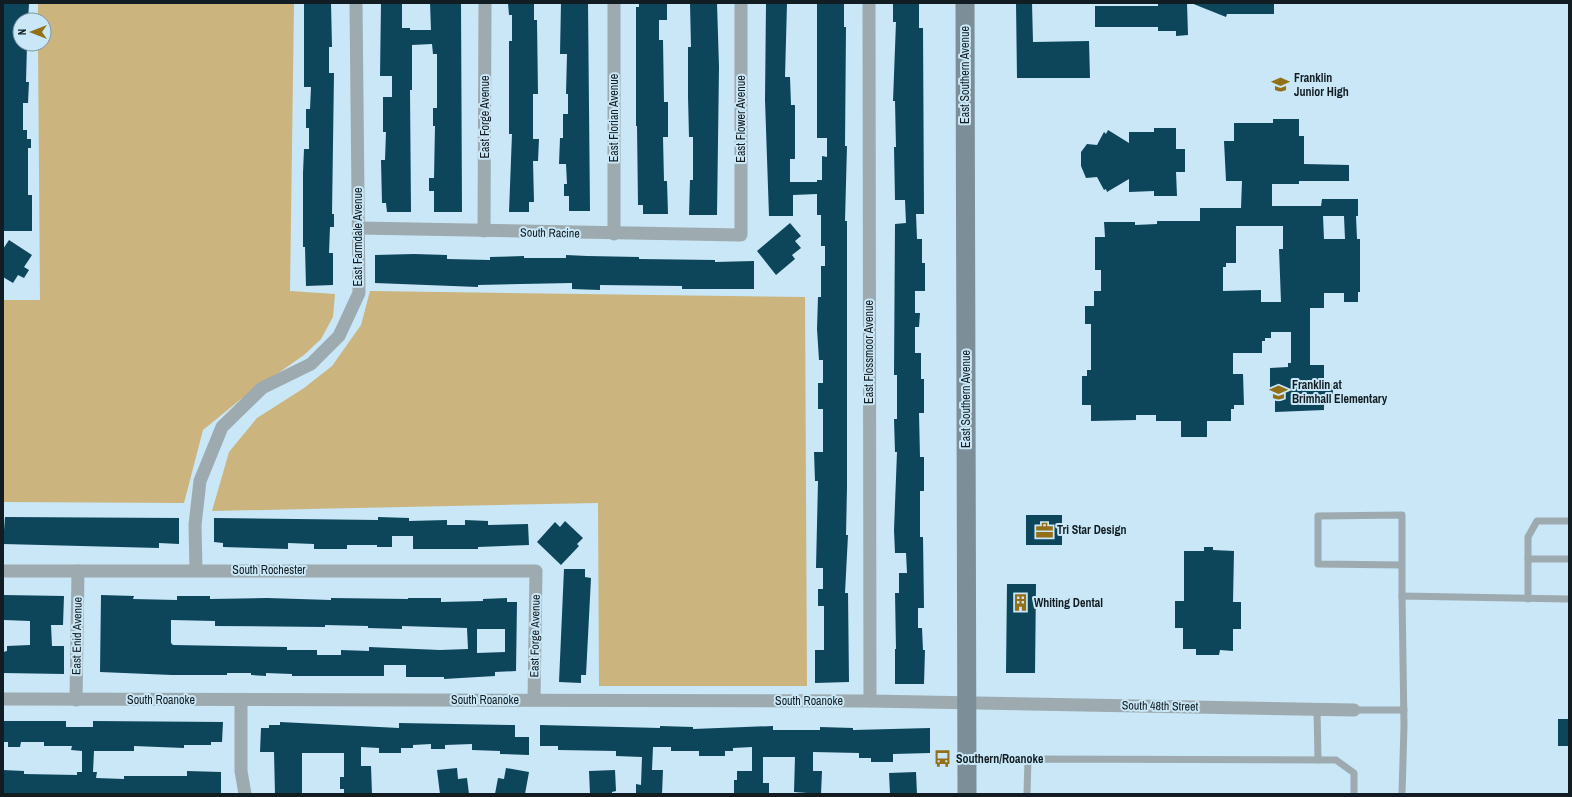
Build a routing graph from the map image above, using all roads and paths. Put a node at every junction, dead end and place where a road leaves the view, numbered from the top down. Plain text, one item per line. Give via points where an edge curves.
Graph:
1 (356, 3) edge
2 (485, 3) edge
3 (614, 3) edge
4 (741, 3) edge
5 (869, 3) edge
6 (965, 3) edge
7 (359, 228) junction
8 (484, 231) junction
9 (614, 234) junction
10 (741, 235) joint
11 (1569, 521) edge
12 (1528, 559) junction
13 (1569, 559) edge
14 (1402, 565) junction
15 (196, 570) junction
16 (3, 571) edge
17 (78, 571) junction
18 (536, 571) joint
19 (1402, 596) junction
20 (1528, 599) junction
21 (1569, 599) edge
22 (3, 699) edge
23 (76, 700) junction
24 (241, 700) junction
25 (534, 700) junction
26 (870, 701) junction
27 (966, 702) junction
28 (1317, 709) junction
29 (1354, 710) joint
30 (1404, 710) junction
31 (1318, 760) junction
32 (245, 794) edge
33 (967, 794) edge
34 (1027, 794) edge
35 (1354, 794) edge
36 (1402, 794) edge

1 - 7 street, East Farmdale Avenue
2 - 8 street, East Forge Avenue
3 - 9 street, East Florian Avenue
4 - 10 street, East Flower Avenue
5 - 26 street, East Flossmoor Avenue
6 - 27 main road, East Southern Avenue
7 - 8 street, South Racine
7 - 15 street, East Farmdale Avenue via 358,293 339,336 311,364 262,388 222,427 200,481 195,525
8 - 9 street, South Racine
9 - 10 street, South Racine
11 - 12 lane via 1537,521 1528,537
12 - 13 lane
12 - 20 lane
14 - 14 lane via 1402,515 1318,516 1318,564
14 - 19 lane
15 - 17 street, South Rochester
15 - 18 street, South Rochester
16 - 17 street, South Rochester
17 - 23 street, East Enid Avenue
18 - 25 street, East Forge Avenue
19 - 20 lane
19 - 30 lane
20 - 21 lane
22 - 23 street, South Roanoke
23 - 24 street, South Roanoke
24 - 25 street, South Roanoke
24 - 32 street via 241,771
25 - 26 street, South Roanoke
26 - 27 street, South Roanoke
27 - 28 street, South 48th Street
27 - 33 main road, East Southern Avenue
28 - 29 street, South 48th Street
28 - 31 lane
29 - 30 lane
30 - 36 lane
31 - 34 lane via 1028,759
31 - 35 lane via 1336,760 1354,773

